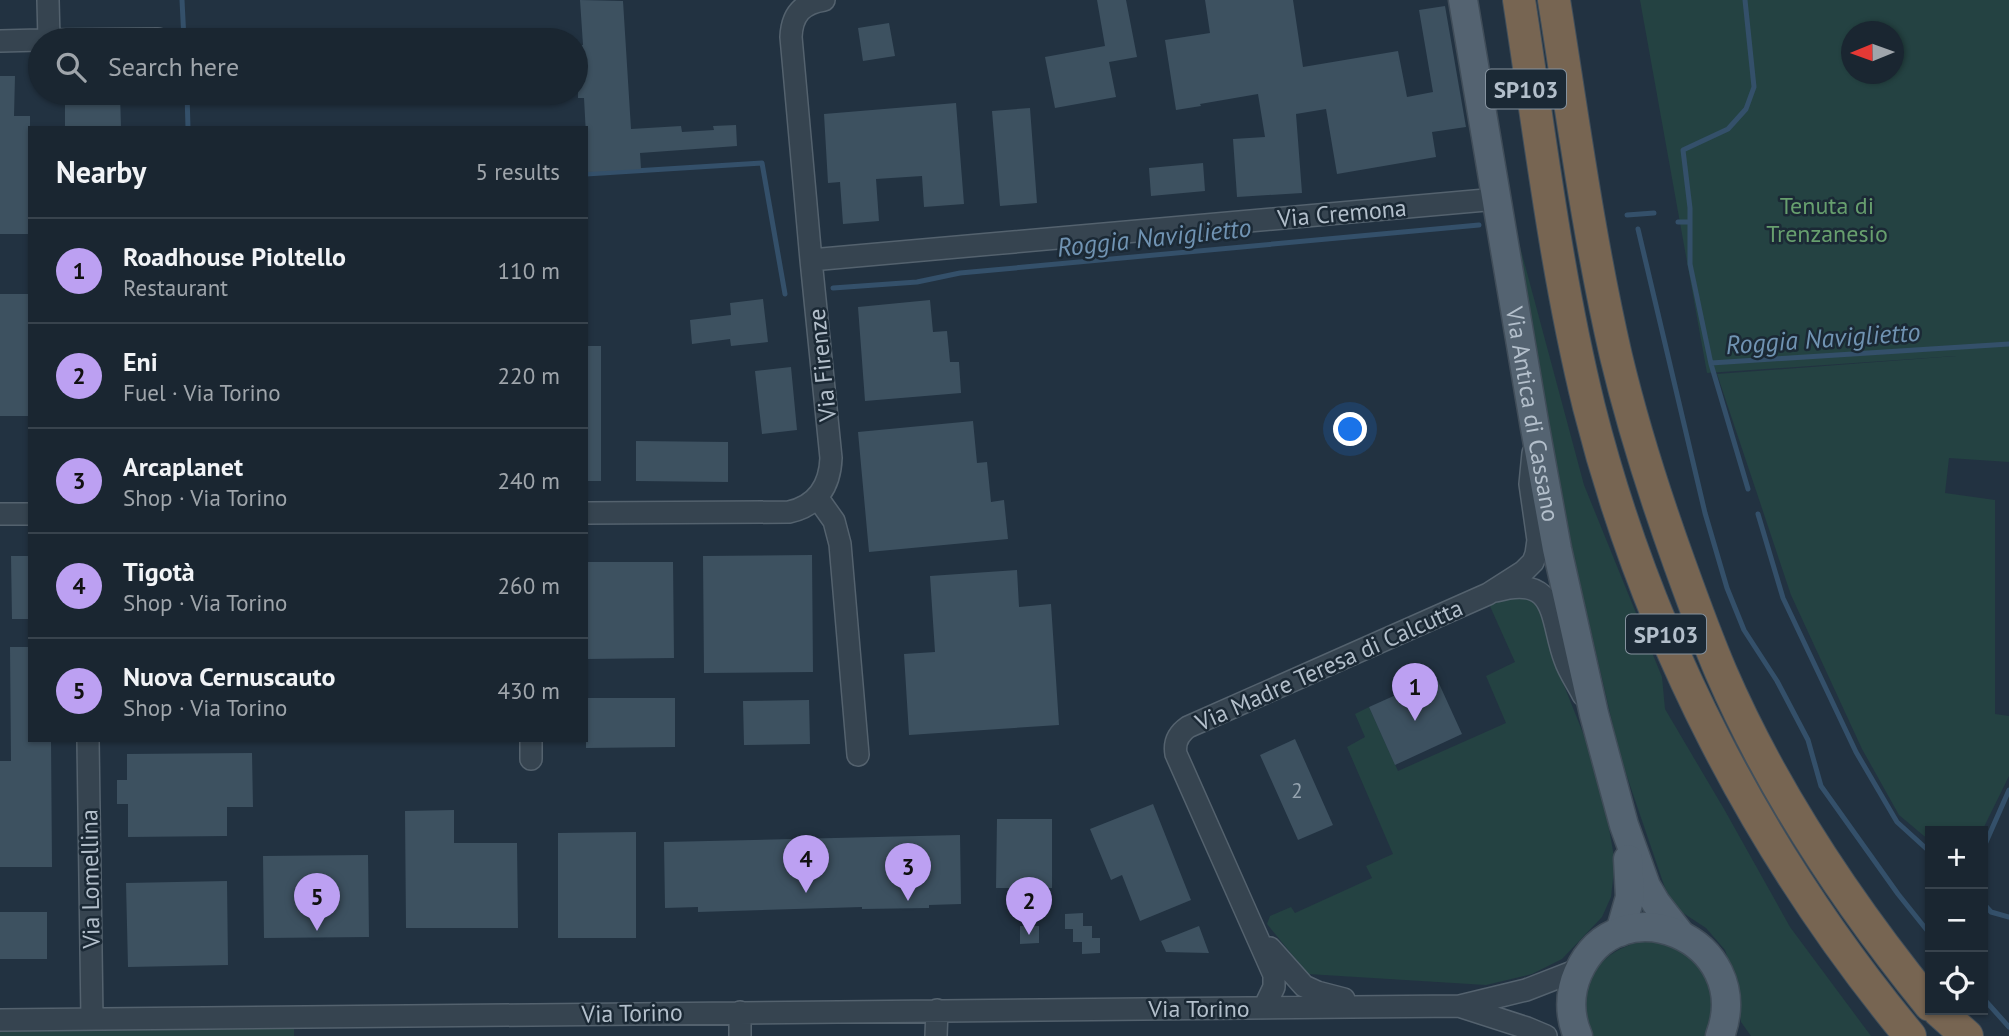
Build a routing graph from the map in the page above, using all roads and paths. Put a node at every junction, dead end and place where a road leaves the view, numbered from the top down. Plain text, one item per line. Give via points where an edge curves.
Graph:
1 (48, 0) edge
2 (1463, 0) edge
3 (1505, 0) edge
4 (1519, 0) edge
5 (1554, 0) edge
6 (1563, 0) edge
7 (817, 1) edge
8 (49, 28) edge
9 (28, 40) edge
10 (0, 41) edge
11 (1547, 178) junction
12 (1583, 183) junction
13 (1497, 199) junction
14 (811, 260) junction
15 (1535, 428) junction
16 (817, 497) junction
17 (588, 513) edge
18 (0, 514) edge
19 (28, 514) edge
20 (1488, 594) junction
21 (1594, 714) junction
22 (88, 742) edge
23 (858, 755) dead end
24 (1624, 825) junction
25 (1620, 932) junction
26 (1257, 933) junction
27 (1680, 934) junction
28 (1856, 967) junction
29 (1580, 969) junction
30 (1925, 997) edge
31 (1460, 1006) junction
32 (1264, 1007) junction
33 (1373, 1007) junction
34 (936, 1010) junction
35 (740, 1012) junction
36 (1939, 1015) edge
37 (1943, 1015) edge
38 (92, 1019) junction
39 (0, 1020) edge
40 (1725, 1031) edge
41 (740, 1036) edge
42 (936, 1036) edge
43 (1546, 1036) edge
44 (1578, 1036) edge
45 (1892, 1036) edge
46 (1910, 1036) edge
47 (1956, 1036) edge
48 (1967, 1036) edge

1 - 8 street
2 - 13 main road, Via Antica di Cassano
3 - 11 highway, SP103
4 - 11 highway, SP103
5 - 12 highway, SP103
6 - 12 highway, SP103
7 - 14 street, Via Firenze via 797,16 791,28
9 - 10 street
11 - 28 highway, SP103 via 1568,310 1590,407 1646,586 1729,767 1785,864
12 - 30 highway, SP103 via 1634,427 1717,663 1760,751 1815,845
13 - 14 street, Via Cremona
13 - 15 main road, Via Antica di Cassano
14 - 16 street, Via Firenze via 831,458 828,480
15 - 20 street, Via Madre Teresa di Calcutta via 1530,484 1536,554 1524,571
15 - 21 main road, Via Antica di Cassano
16 - 17 street via 789,512
16 - 23 street via 839,536
18 - 19 street
20 - 21 street, Via Madre Teresa di Calcutta via 1521,587 1534,590 1547,601 1565,660
20 - 26 street, Via Madre Teresa di Calcutta via 1188,727 1179,735 1177,758
21 - 24 main road, Via Antica di Cassano
22 - 38 street, Via Lomellina
24 - 25 main road, Via Antica di Cassano via 1630,888
24 - 27 main road, Via Antica di Cassano via 1650,892
25 - 27 main road via 1657,927
25 - 29 main road via 1597,947
26 - 32 street, Via Madre Teresa di Calcutta via 1275,979
26 - 33 street, Via Madre Teresa di Calcutta via 1307,988
27 - 40 main road via 1700,946 1718,969 1725,992
28 - 45 highway
28 - 46 highway, SP103
29 - 31 street via 1526,990
29 - 44 main road via 1571,1001
31 - 33 street
31 - 43 street
32 - 33 street, Via Torino
32 - 34 street, Via Torino
34 - 35 street, Via Torino
34 - 42 street
35 - 38 street, Via Torino
35 - 41 street
36 - 47 highway, SP103
37 - 48 highway
38 - 39 street, Via Torino

